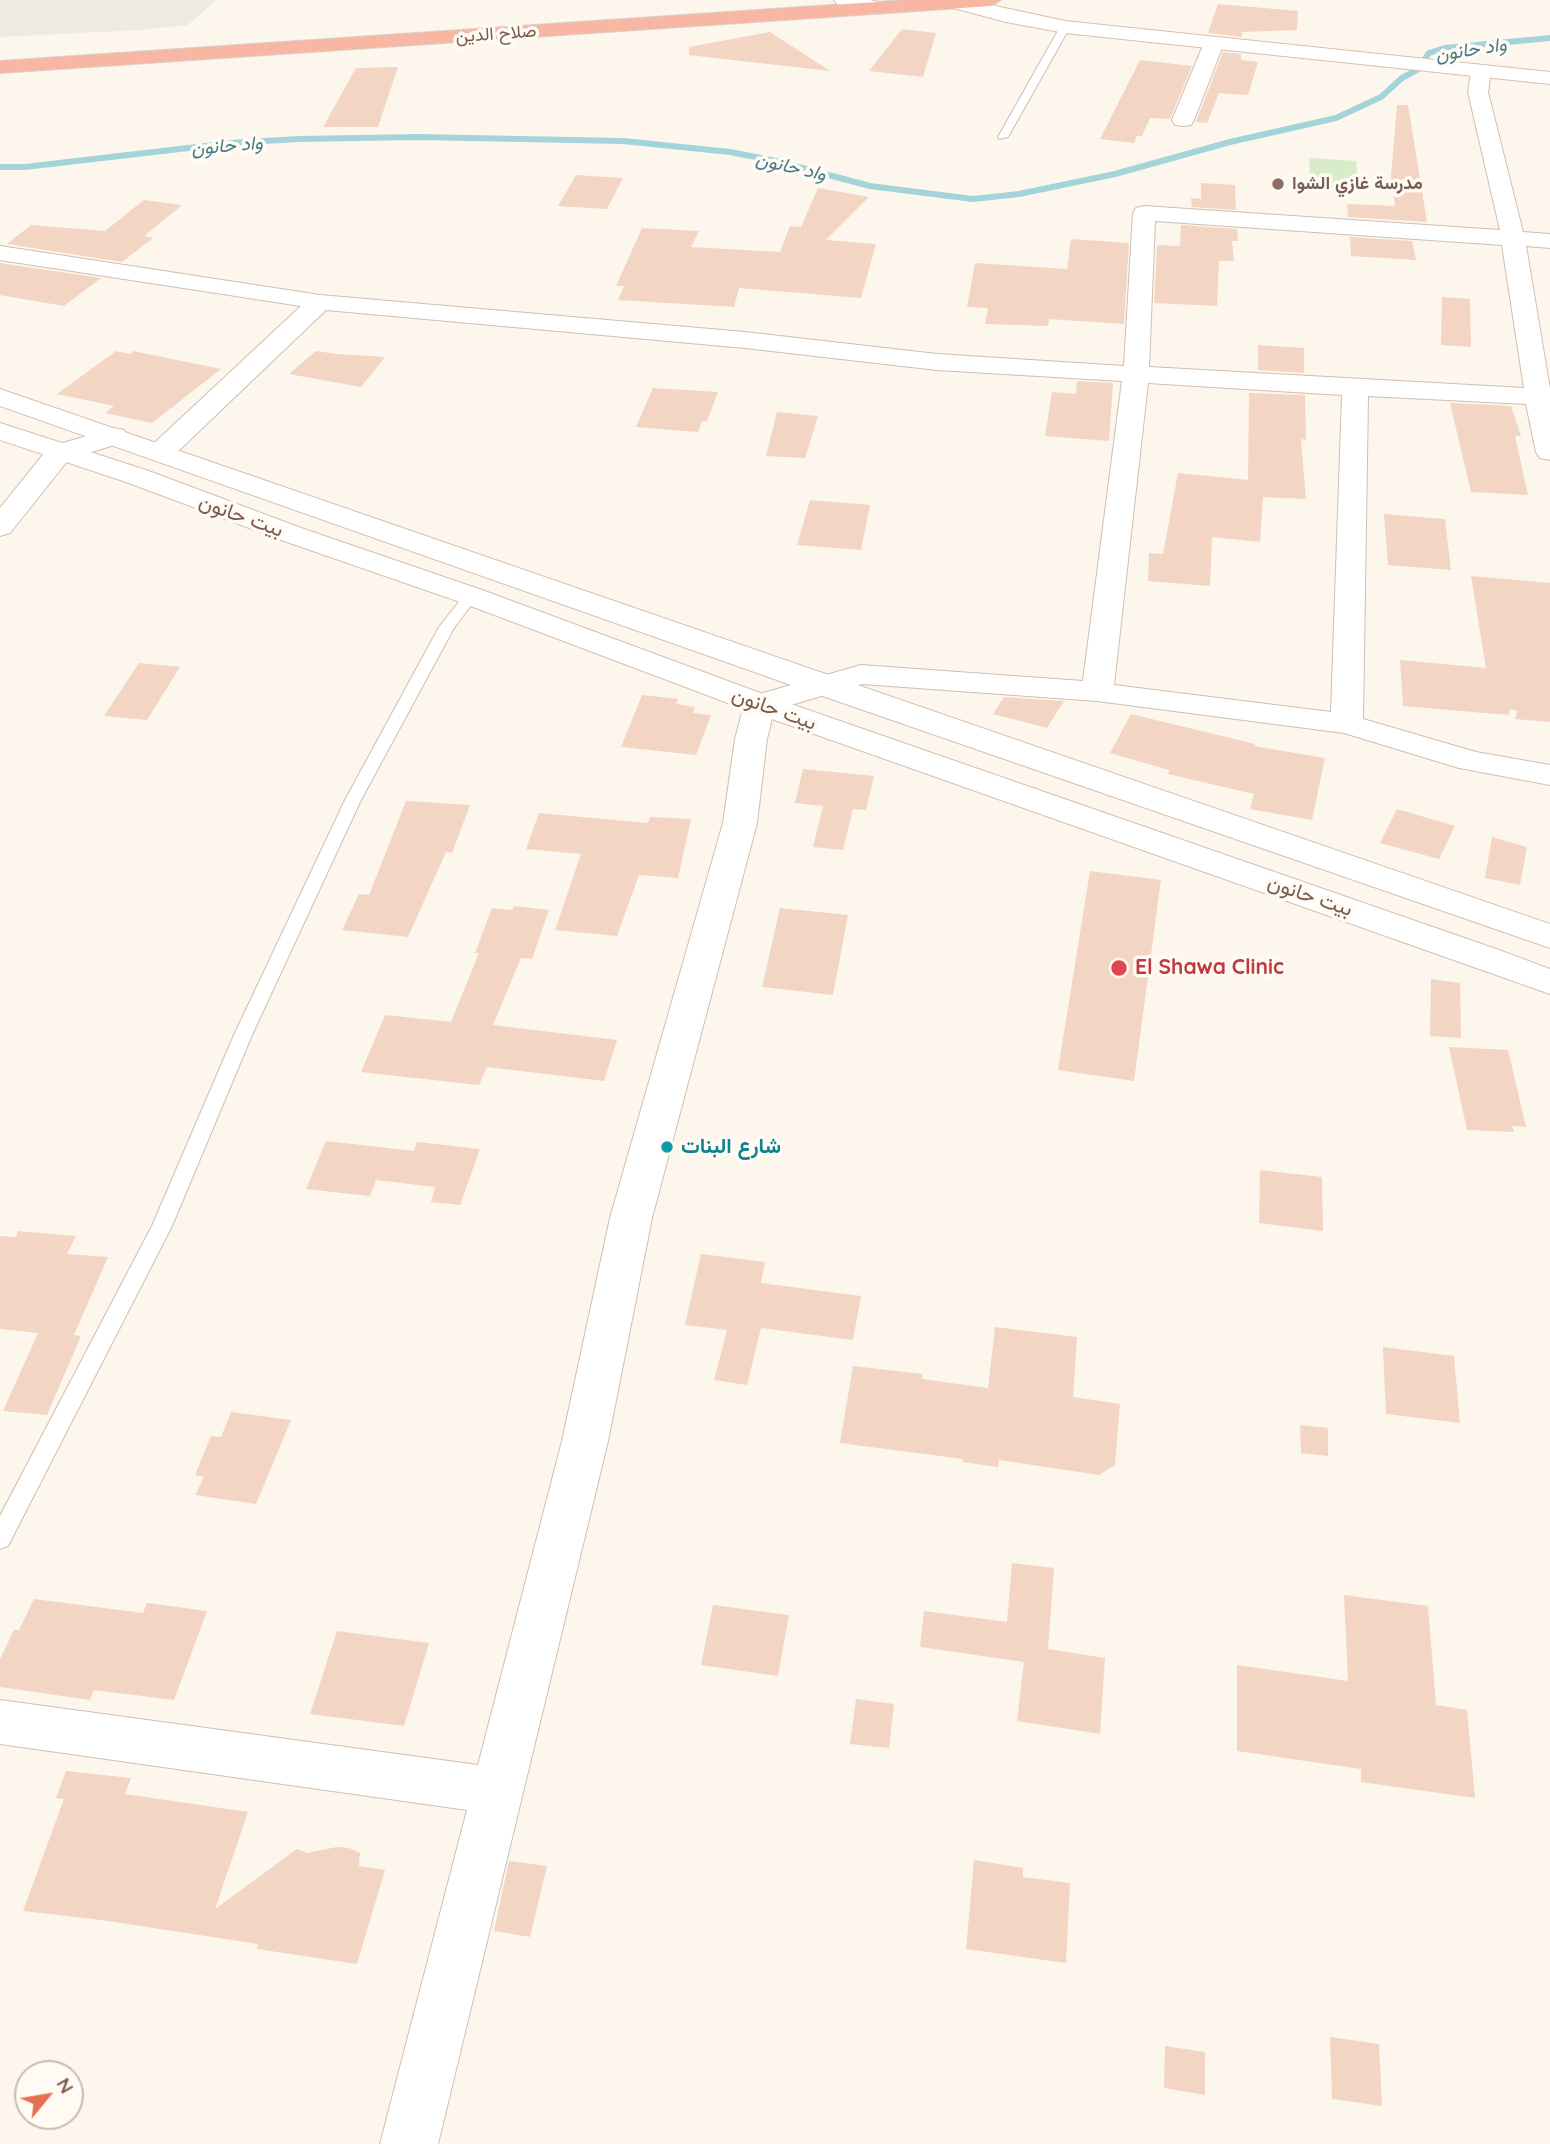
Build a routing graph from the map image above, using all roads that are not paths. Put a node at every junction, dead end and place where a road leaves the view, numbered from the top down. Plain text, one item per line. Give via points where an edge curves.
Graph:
1 (844, 0) edge
2 (991, 0) edge
3 (997, 0) edge
4 (957, 3) junction
5 (880, 8) junction
6 (1065, 27) junction
7 (1214, 43) junction
8 (1353, 55) junction
9 (0, 67) edge
10 (1472, 69) junction
11 (1550, 78) edge
12 (1183, 120) dead end
13 (1003, 137) dead end
14 (1513, 238) junction
15 (1550, 241) edge
16 (0, 253) edge
17 (320, 302) junction
18 (1136, 375) junction
19 (1355, 388) junction
20 (1544, 396) edge
21 (0, 397) edge
22 (0, 431) edge
23 (114, 436) junction
24 (161, 452) junction
25 (1550, 452) edge
26 (59, 453) junction
27 (0, 527) edge
28 (471, 596) junction
29 (822, 685) junction
30 (1097, 692) junction
31 (760, 704) junction
32 (1347, 724) junction
33 (1550, 775) edge
34 (1550, 936) edge
35 (1550, 982) edge
36 (0, 1539) edge
37 (0, 1722) edge
38 (497, 1791) junction
39 (409, 2144) edge

1 - 5 street
2 - 4 highway, صلاح الدين
3 - 8 street via 1039,15
4 - 5 highway, صلاح الدين
4 - 6 street
5 - 9 highway, صلاح الدين
6 - 7 street
6 - 13 lane
7 - 8 street
7 - 12 street
8 - 10 street
10 - 11 street
10 - 14 street
14 - 15 street
14 - 18 street via 1144,213
14 - 20 street
16 - 17 street
17 - 18 street via 937,362
17 - 24 street
18 - 19 street
18 - 30 street
19 - 20 street
19 - 32 street
20 - 25 street
21 - 23 street, بيت حانون
22 - 26 street, بيت حانون
23 - 24 street, بيت حانون
23 - 26 street
24 - 29 street, بيت حانون
26 - 27 street
26 - 28 street, بيت حانون via 136,476
28 - 31 street, بيت حانون
28 - 36 lane via 447,627 353,800 243,1035 162,1226
29 - 30 street via 861,674
29 - 31 street
29 - 34 street, بيت حانون
30 - 32 street
31 - 35 street, بيت حانون
31 - 38 street via 740,823 631,1218 585,1441
32 - 33 street via 1471,761
37 - 38 street
38 - 39 street

